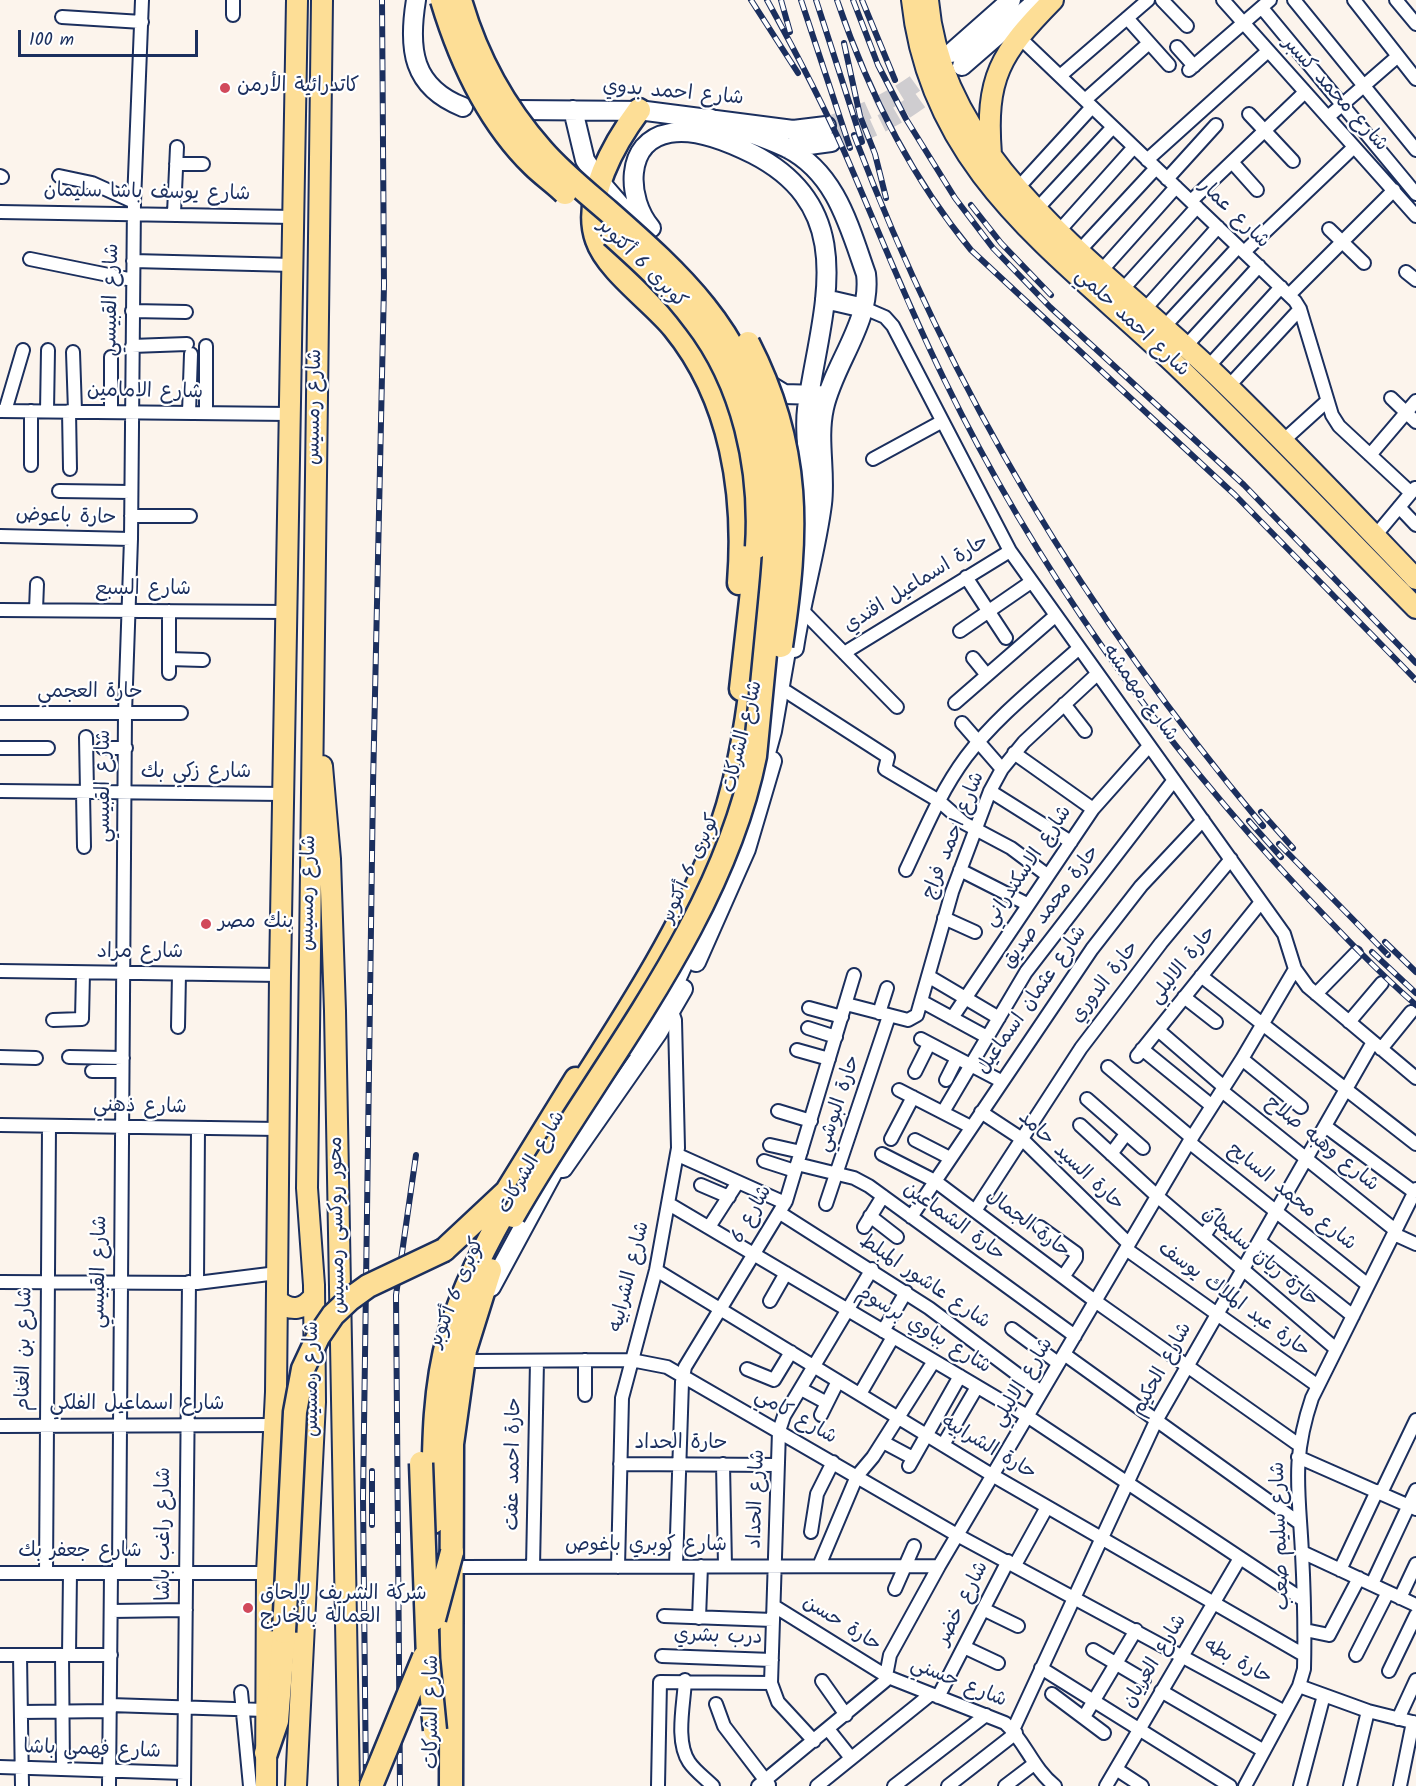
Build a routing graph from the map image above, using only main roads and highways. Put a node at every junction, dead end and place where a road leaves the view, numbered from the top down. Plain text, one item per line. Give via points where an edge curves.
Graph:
1 (297, 0) edge
2 (322, 0) edge
3 (416, 0) edge
4 (442, 0) edge
5 (448, 0) edge
6 (460, 0) edge
7 (912, 0) edge
8 (928, 0) edge
9 (1011, 0) edge
10 (1038, 0) edge
11 (1053, 0) edge
12 (463, 107) dead end
13 (516, 110) dead end
14 (573, 110) junction
15 (639, 110) junction
16 (709, 118) junction
17 (787, 148) junction
18 (991, 158) junction
19 (600, 183) junction
20 (651, 228) joint
21 (825, 299) junction
22 (864, 308) junction
23 (1188, 348) junction
24 (1176, 366) junction
25 (818, 395) junction
26 (1416, 579) edge
27 (1416, 608) edge
28 (312, 664) junction
29 (749, 714) junction
30 (657, 964) junction
31 (636, 999) junction
32 (668, 1005) junction
33 (506, 1191) junction
34 (314, 1296) junction
35 (278, 1301) junction
36 (276, 1392) junction
37 (315, 1402) junction
38 (448, 1556) junction
39 (266, 1753) junction
40 (266, 1786) edge
41 (296, 1786) edge
42 (348, 1786) edge
43 (371, 1786) edge
44 (438, 1786) edge
45 (454, 1786) edge
46 (462, 1786) edge

1 - 35 main road, شارع رمسيس
2 - 28 main road, شارع رمسيس
3 - 12 main road via 412,40 419,69 438,95
4 - 29 highway, كوبرى 6 أكتوبر, bridge via 471,76 505,132 534,166 652,271 697,322 738,403 754,464 758,526
5 - 30 highway, bridge via 468,62 499,116 534,160 612,227 689,303 723,350 753,418 764,492 764,565 740,759 715,844
6 - 29 highway, كوبرى 6 أكتوبر, bridge via 476,49 523,129 565,174 688,285 727,337 751,386 768,438 776,503 774,558
7 - 24 main road, شارع احمد حلمي via 925,67 973,166 1015,216
8 - 18 main road, شارع احمد حلمي via 940,64
9 - 10 main road via 957,60
11 - 18 main road via 1018,36 1001,63 988,128
13 - 14 main road, شارع احمد بدوي
14 - 15 main road, شارع احمد بدوي
14 - 19 main road via 585,160
15 - 16 main road, شارع احمد بدوي
15 - 19 highway via 622,134
16 - 17 main road, شارع الشركات
16 - 17 main road, شارع احمد بدوي via 828,134
17 - 22 main road, شارع الشركات via 817,171 836,196 866,274
18 - 23 main road, شارع احمد حلمي via 1036,210
19 - 25 main road via 711,301 761,381 784,394
19 - 29 highway via 594,230 603,254 675,329 712,391 725,425 739,491 740,570 729,692
20 - 21 main road, شارع الشركات via 639,212 633,193 636,165 649,143 660,136 679,133 741,148 790,177 818,216 828,262
20 - 29 highway, bridge via 713,291 744,336 764,374 786,440 791,475 792,549 775,683 766,707
21 - 22 main road
21 - 25 main road, شارع الشركات
22 - 25 main road, شارع الشركات
23 - 24 main road
23 - 26 main road, شارع احمد حلمي via 1284,440
24 - 27 main road, شارع احمد حلمي
25 - 32 main road, شارع الشركات via 807,411 808,505 772,731 738,843
25 - 32 main road, شارع الشركات via 823,502 765,789 746,849
28 - 34 main road, شارع رمسيس via 306,1188
28 - 42 main road, محور روكسى رمسيس via 331,893
29 - 33 highway, كوبرى 6 أكتوبر via 735,745 718,812 682,899 651,957
29 - 38 highway, كوبرى 6 أكتوبر, bridge via 749,784 720,869 673,958 537,1175 494,1260 474,1316 457,1397
30 - 31 highway
30 - 32 main road via 655,979
31 - 32 main road via 651,994
31 - 38 highway via 513,1197 459,1305 449,1336 434,1444
32 - 38 main road, شارع الشركات via 554,1181 494,1292 473,1361
32 - 45 main road, شارع الشركات via 574,1134 482,1306 460,1416
33 - 39 highway, bridge via 444,1250 368,1286 350,1299 318,1337 303,1369 296,1401 277,1721
33 - 44 highway, كوبرى 6 أكتوبر, bridge via 450,1301 433,1349 424,1398 420,1464
34 - 35 main road via 301,1308 292,1309
34 - 37 main road, شارع رمسيس
35 - 36 main road, شارع رمسيس
36 - 37 main road via 290,1384 298,1385 306,1388
36 - 39 main road, شارع رمسيس via 267,1573
37 - 41 main road, شارع رمسيس
38 - 43 highway, bridge via 421,1669
38 - 45 highway, كوبرى 6 أكتوبر, bridge
38 - 46 main road, شارع الشركات
39 - 40 main road, شارع رمسيس

